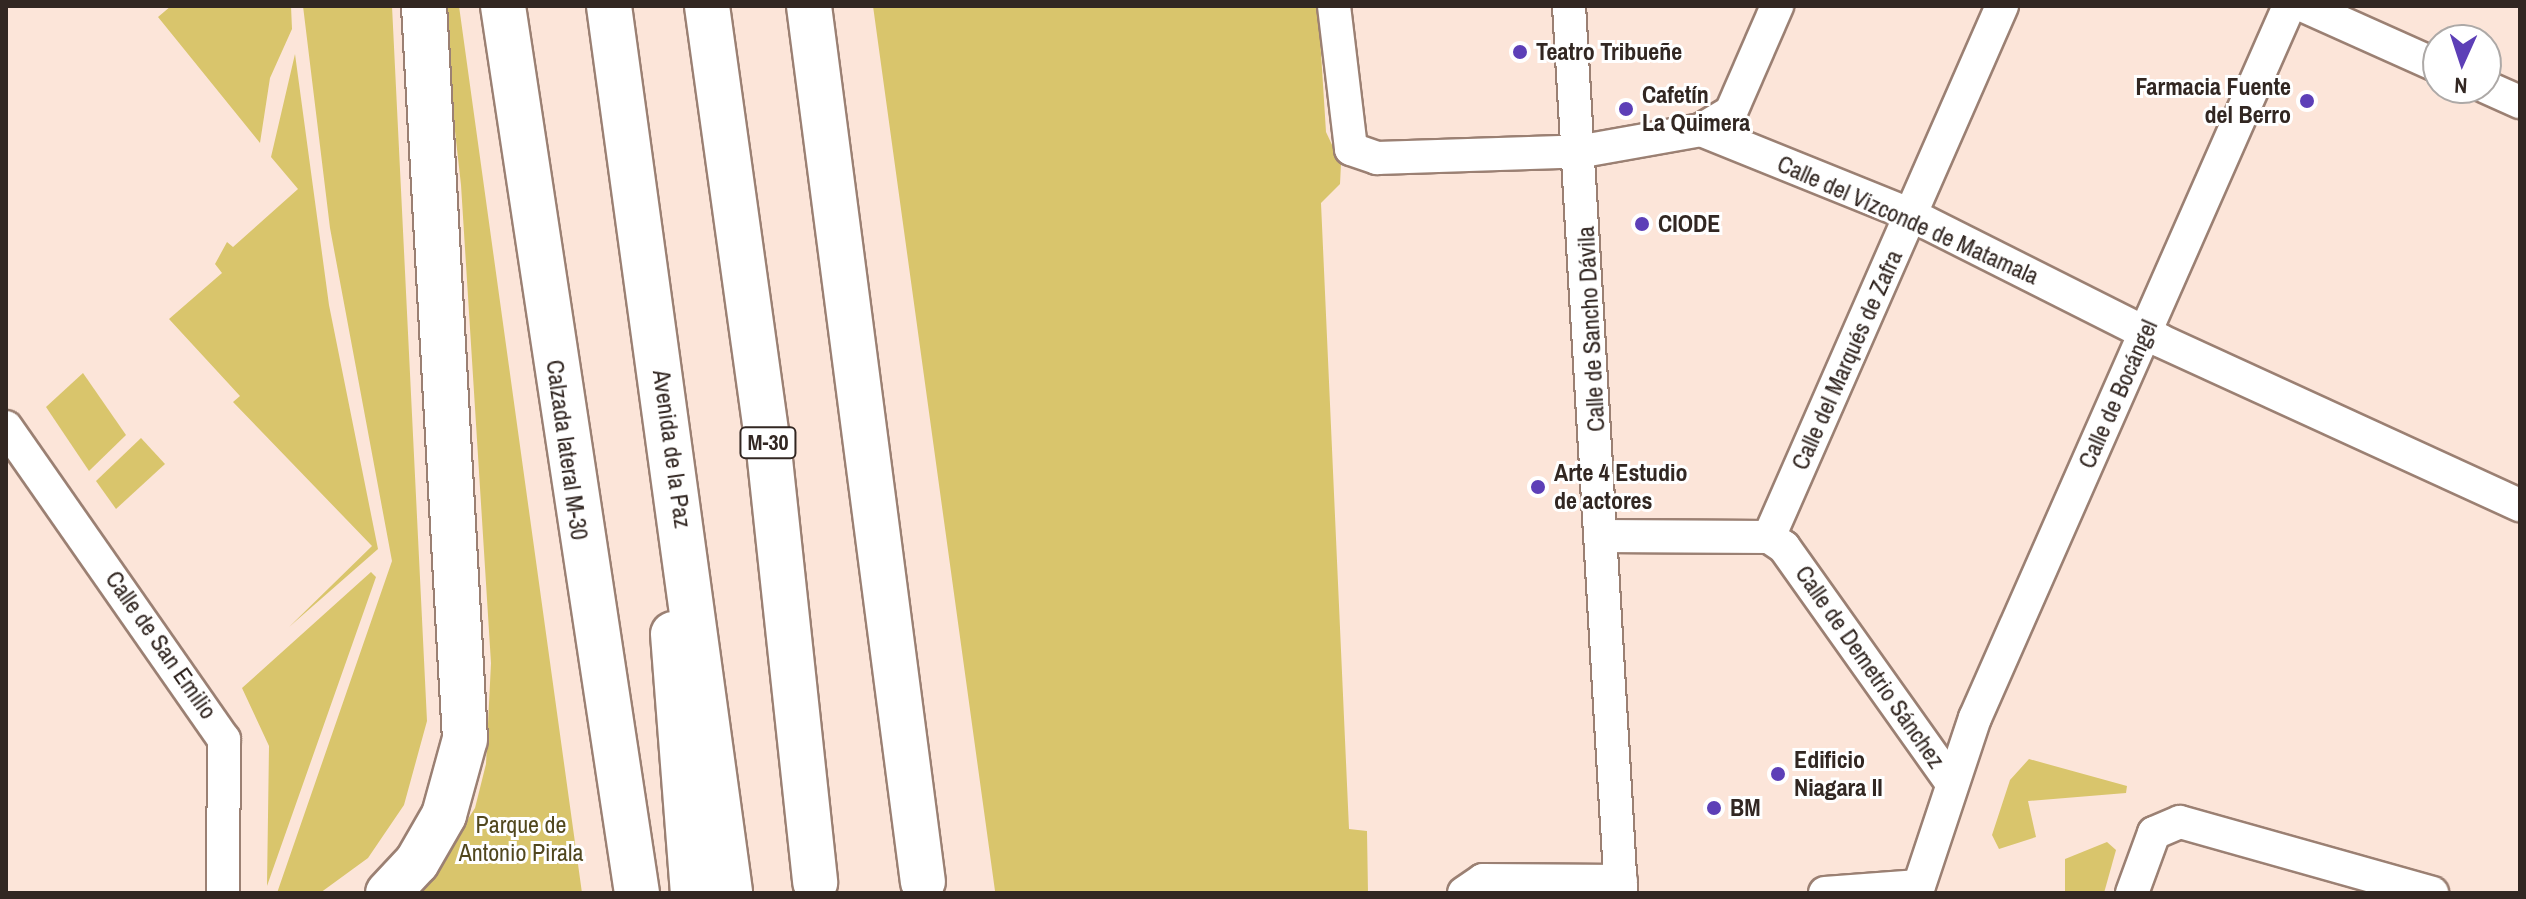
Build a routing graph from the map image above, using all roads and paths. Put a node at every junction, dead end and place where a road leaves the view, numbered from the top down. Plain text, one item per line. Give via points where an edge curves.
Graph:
1 (424, 6) edge
2 (503, 6) edge
3 (609, 6) edge
4 (707, 6) edge
5 (1334, 6) edge
6 (1569, 6) edge
7 (1777, 6) edge
8 (2002, 6) edge
9 (2289, 6) edge
10 (2304, 6) edge
11 (807, 19) edge
12 (2422, 59) edge
13 (1701, 130) junction
14 (1583, 151) junction
15 (1911, 215) junction
16 (2147, 328) junction
17 (6, 427) edge
18 (2520, 505) edge
19 (1601, 536) junction
20 (1769, 537) junction
21 (606, 715) junction
22 (1952, 783) junction
23 (923, 882) dead end
24 (815, 883) dead end
25 (1621, 887) edge
26 (1922, 889) edge
27 (712, 892) edge
28 (223, 893) edge
29 (388, 893) edge
30 (608, 893) edge
31 (637, 893) edge
32 (1464, 893) edge
33 (1825, 893) edge
34 (2132, 893) edge
35 (2432, 893) edge

1 - 29 highway via 465,739 444,815
2 - 21 highway, Calzada lateral M-30
3 - 27 highway, Avenida de la Paz via 673,455
4 - 24 highway, M-30 via 769,450
5 - 14 street via 1351,149 1377,158
6 - 14 street, Calle de Sancho Dávila
7 - 13 street via 1731,112
8 - 15 street, Calle del Marqués de Zafra
9 - 16 street, Calle de Bocángel
10 - 12 street
11 - 23 highway
13 - 14 street
13 - 15 street, Calle del Vizconde de Matamala
14 - 19 street, Calle de Sancho Dávila
15 - 16 street, Calle del Vizconde de Matamala
15 - 20 street, Calle del Marqués de Zafra
16 - 18 street, Calle del Vizconde de Matamala via 2167,344
16 - 22 street, Calle de Bocángel
17 - 28 street, Calle de San Emilio via 224,739
19 - 20 street
19 - 25 street, Calle de Sancho Dávila
20 - 22 street, Calle de Demetrio Sánchez via 1804,569
21 - 30 highway
21 - 31 highway, Calzada lateral M-30
22 - 26 street, Calle de Bocángel
25 - 32 street via 1483,880
26 - 33 street
34 - 35 street via 2154,833 2198,824

